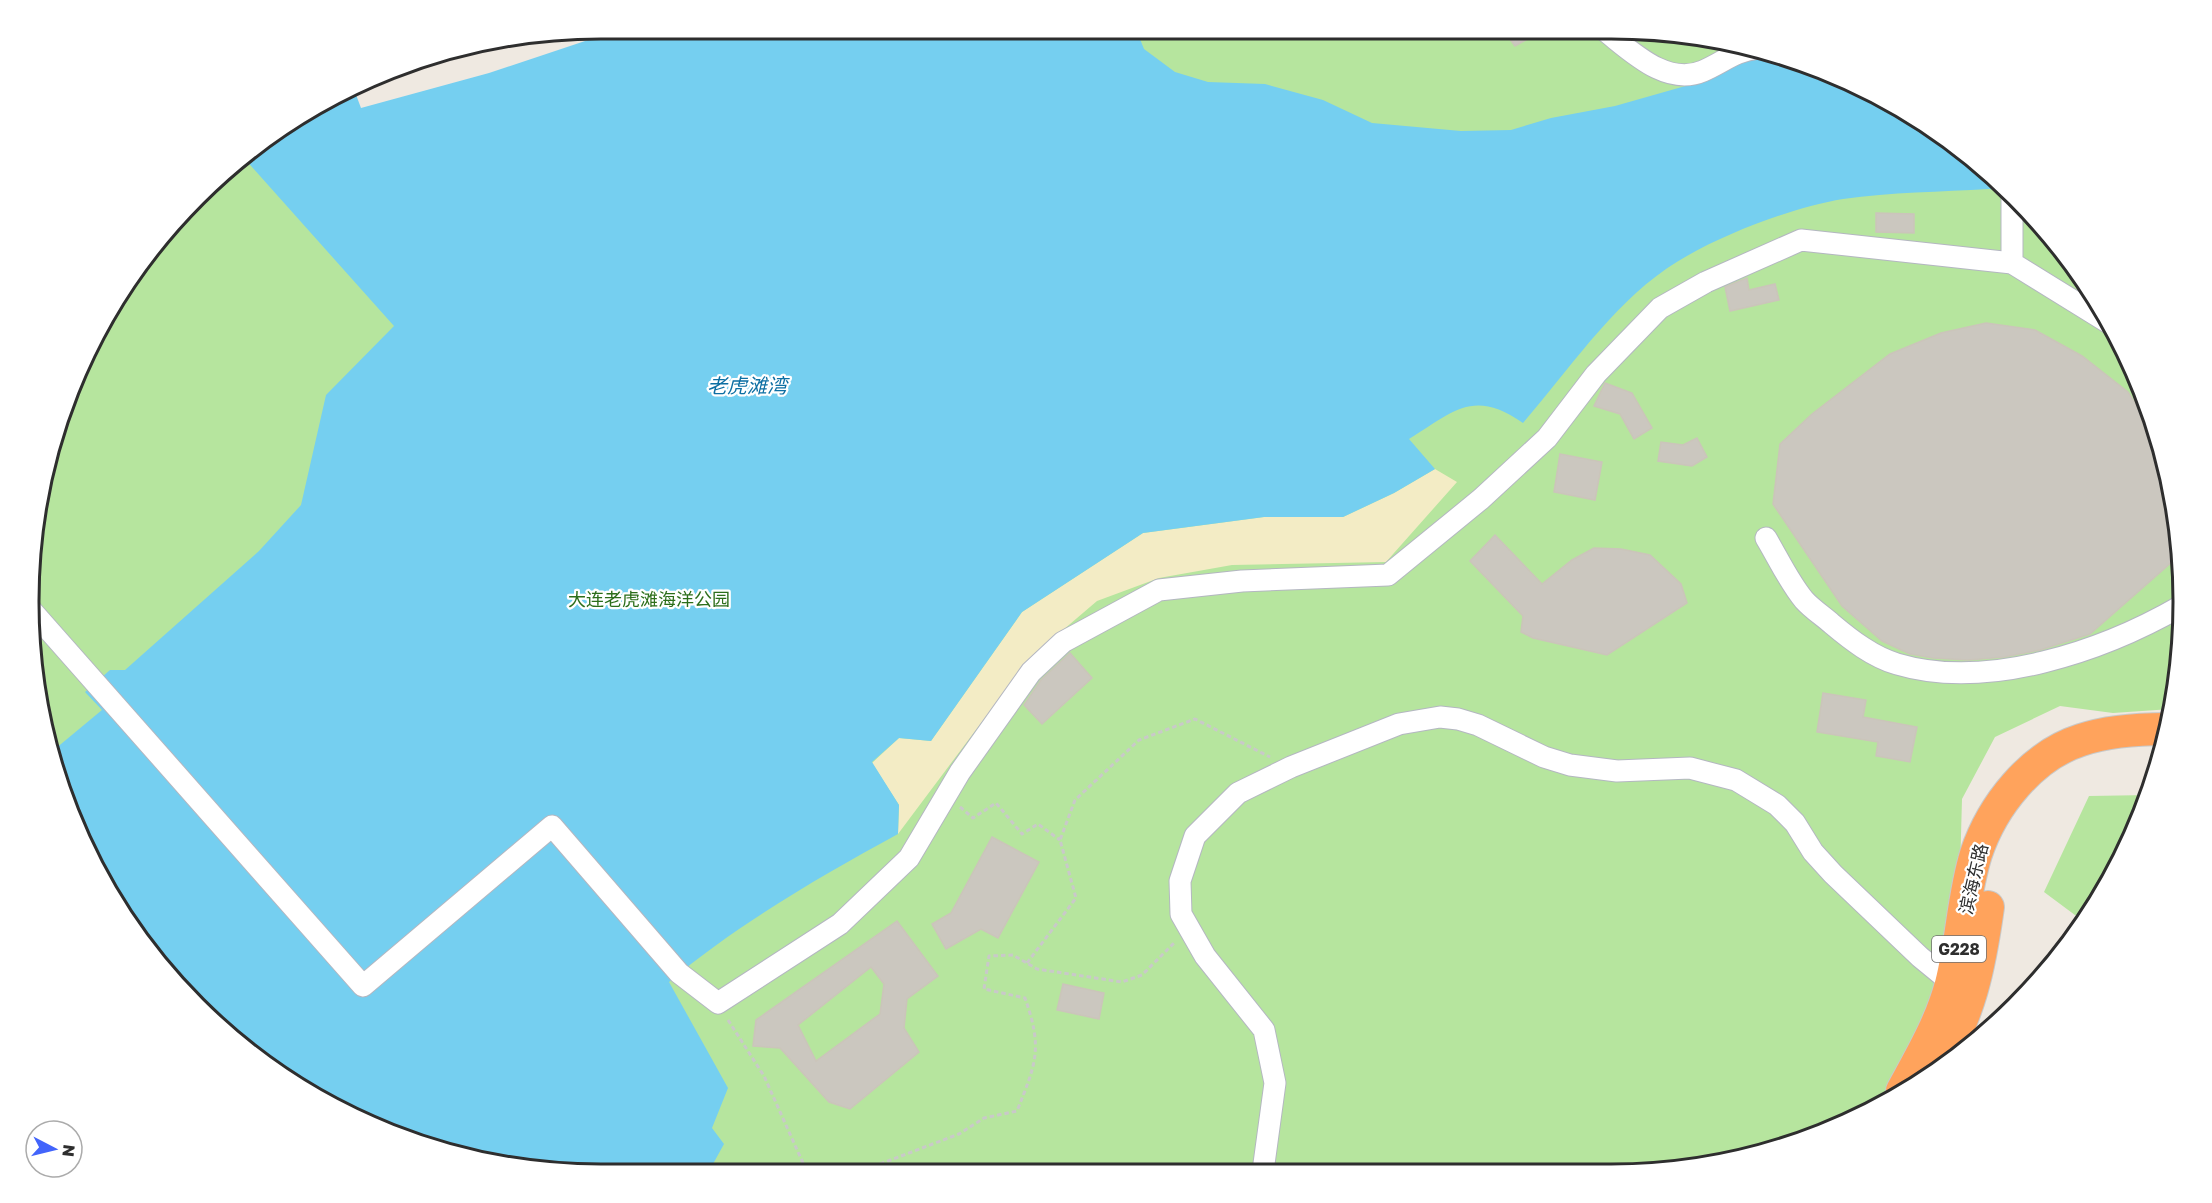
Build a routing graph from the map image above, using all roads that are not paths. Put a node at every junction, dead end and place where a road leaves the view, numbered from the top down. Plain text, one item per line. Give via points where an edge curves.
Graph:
1 (1616, 39) edge
2 (1734, 53) edge
3 (2012, 208) edge
4 (2012, 263) junction
5 (2094, 314) edge
6 (1766, 538) dead end
7 (2173, 611) edge
8 (39, 618) edge
9 (2158, 729) edge
10 (1961, 991) junction
11 (1949, 1051) edge
12 (1909, 1078) edge
13 (1264, 1164) edge

1 - 2 street via 1645,62 1675,74 1701,72
3 - 4 street
4 - 5 street
4 - 8 street via 1801,240 1706,282 1660,308 1596,374 1547,438 1481,499 1388,575 1242,581 1159,590 1099,621 1063,642 1031,672 960,772 909,858 840,924 718,1003 679,973 552,826 363,986
6 - 7 street via 1805,600 1854,642 1896,664 1937,672 1983,673 2029,665 2093,645
9 - 10 highway, 滨海东路 / G228 via 2113,732 2079,740 2025,775 2002,804 1980,957
10 - 11 highway, 滨海东路 / G228 via 1958,1034
10 - 12 highway, 滨海东路 / G228
10 - 13 street via 1833,874 1795,823 1758,791 1713,772 1680,767 1617,771 1581,767 1544,758 1478,725 1440,717 1399,724 1291,767 1238,793 1195,836 1180,881 1181,914 1205,956 1264,1030 1275,1083

